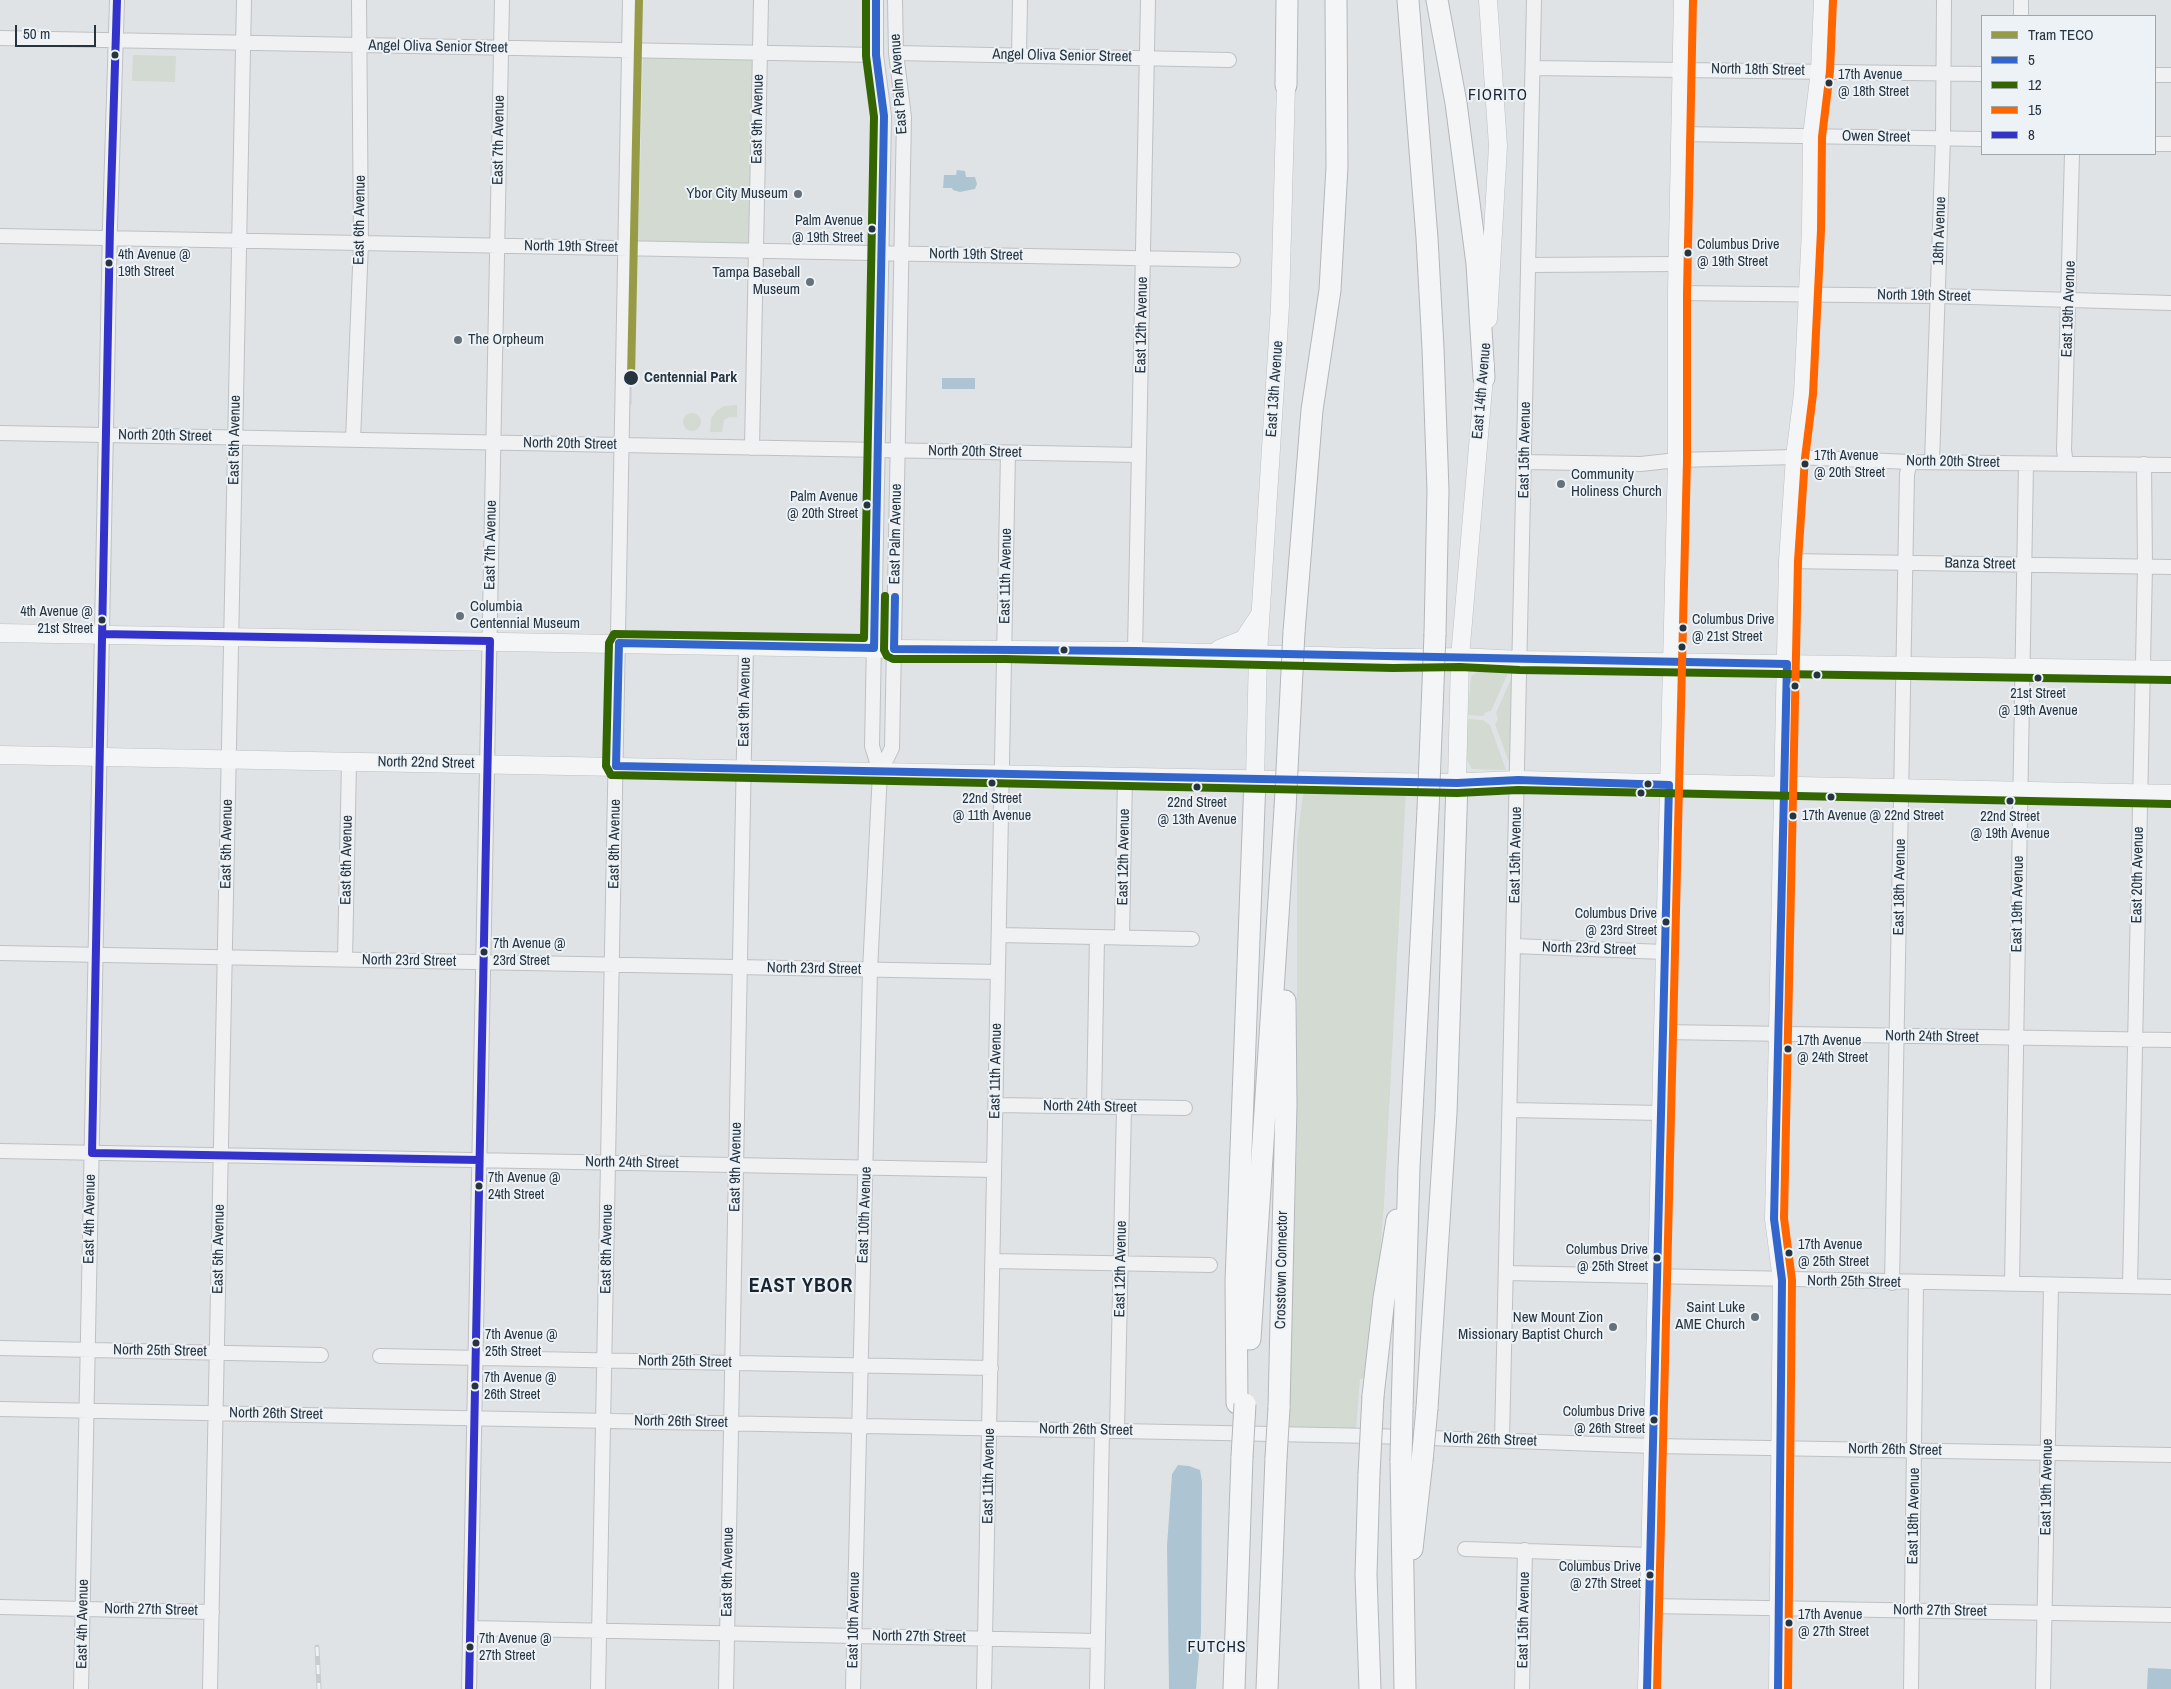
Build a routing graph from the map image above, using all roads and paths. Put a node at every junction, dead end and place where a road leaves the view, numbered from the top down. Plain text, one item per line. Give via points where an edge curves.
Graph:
1 (117, 0) edge
2 (244, 0) edge
3 (359, 0) edge
4 (502, 0) edge
5 (630, 0) edge
6 (761, 0) edge
7 (876, 0) edge
8 (895, 0) edge
9 (1020, 0) edge
10 (1148, 0) edge
11 (1276, 0) edge
12 (1287, 0) edge
13 (1336, 0) edge
14 (1408, 0) edge
15 (1437, 0) edge
16 (1488, 0) edge
17 (1534, 0) edge
18 (1683, 0) edge
19 (1823, 0) edge
20 (1944, 0) edge
21 (2021, 0) edge
22 (2021, 15) edge
23 (0, 38) edge
24 (116, 40) junction
25 (243, 43) junction
26 (360, 45) junction
27 (501, 48) junction
28 (629, 50) junction
29 (760, 53) junction
30 (896, 53) junction
31 (876, 55) junction
32 (1019, 56) junction
33 (1147, 58) junction
34 (1229, 60) dead end
35 (1533, 68) junction
36 (1682, 70) junction
37 (1820, 71) junction
38 (1943, 74) junction
39 (1981, 74) edge
40 (2156, 75) edge
41 (2171, 75) edge
42 (1286, 85) junction
43 (1680, 134) junction
44 (1812, 136) junction
45 (1944, 138) junction
46 (1981, 139) edge
47 (2156, 144) edge
48 (2171, 144) edge
49 (2072, 155) edge
50 (0, 236) edge
51 (110, 238) junction
52 (239, 241) junction
53 (361, 243) junction
54 (497, 246) junction
55 (624, 248) junction
56 (756, 251) junction
57 (882, 253) junction
58 (902, 254) junction
59 (1143, 258) junction
60 (1232, 260) dead end
61 (1678, 264) junction
62 (1529, 265) junction
63 (1677, 293) junction
64 (1808, 295) junction
65 (1938, 296) junction
66 (2070, 301) junction
67 (2171, 304) edge
68 (1484, 378) junction
69 (0, 433) edge
70 (106, 435) junction
71 (235, 438) junction
72 (353, 440) junction
73 (493, 442) junction
74 (622, 445) junction
75 (752, 448) junction
76 (878, 450) junction
77 (898, 450) junction
78 (1008, 453) junction
79 (1139, 455) junction
80 (1795, 457) junction
81 (1677, 460) junction
82 (1525, 462) junction
83 (1910, 462) junction
84 (1932, 462) junction
85 (2026, 464) junction
86 (2066, 464) junction
87 (2144, 464) junction
88 (2171, 465) edge
89 (1788, 561) junction
90 (1907, 562) junction
91 (2026, 565) junction
92 (2145, 566) junction
93 (2171, 567) edge
94 (1261, 612) junction
95 (0, 633) edge
96 (102, 634) junction
97 (231, 636) junction
98 (490, 641) junction
99 (619, 643) junction
100 (746, 646) junction
101 (874, 648) junction
102 (894, 649) junction
103 (1005, 649) junction
104 (1135, 651) junction
105 (1204, 652) junction
106 (1258, 654) junction
107 (1460, 657) junction
108 (1520, 660) junction
109 (1671, 662) junction
110 (1787, 664) junction
111 (1905, 666) junction
112 (2024, 667) junction
113 (2143, 669) junction
114 (2171, 670) edge
115 (0, 755) edge
116 (101, 757) junction
117 (229, 759) junction
118 (349, 761) junction
119 (487, 764) junction
120 (616, 766) junction
121 (744, 769) junction
122 (880, 772) junction
123 (1002, 774) junction
124 (1125, 776) junction
125 (1255, 779) junction
126 (1518, 780) junction
127 (1457, 783) junction
128 (1669, 784) junction
129 (1784, 787) junction
130 (1902, 789) junction
131 (2020, 790) junction
132 (2140, 793) junction
133 (2171, 794) edge
134 (1282, 851) junction
135 (999, 935) junction
136 (1097, 937) junction
137 (1122, 938) junction
138 (1192, 939) dead end
139 (1514, 946) junction
140 (1664, 952) junction
141 (0, 953) edge
142 (96, 954) junction
143 (225, 957) junction
144 (345, 959) junction
145 (483, 962) junction
146 (612, 965) junction
147 (740, 967) junction
148 (870, 970) junction
149 (998, 972) junction
150 (1662, 1032) junction
151 (1778, 1034) junction
152 (1896, 1036) junction
153 (2015, 1038) junction
154 (2134, 1040) junction
155 (2171, 1040) edge
156 (996, 1105) junction
157 (1094, 1107) junction
158 (1124, 1107) junction
159 (1185, 1108) dead end
160 (1511, 1110) junction
161 (1660, 1114) junction
162 (0, 1151) edge
163 (92, 1153) junction
164 (221, 1155) junction
165 (479, 1160) junction
166 (609, 1163) junction
167 (736, 1165) junction
168 (1409, 1166) junction
169 (866, 1168) junction
170 (994, 1170) junction
171 (993, 1261) junction
172 (1121, 1263) junction
173 (1210, 1265) dead end
174 (1507, 1273) junction
175 (1657, 1277) junction
176 (1782, 1280) junction
177 (1892, 1283) junction
178 (1916, 1283) junction
179 (2012, 1284) junction
180 (2051, 1286) junction
181 (2130, 1286) junction
182 (2171, 1287) edge
183 (0, 1348) edge
184 (88, 1350) junction
185 (217, 1353) junction
186 (321, 1355) dead end
187 (380, 1356) dead end
188 (476, 1358) junction
189 (605, 1360) junction
190 (732, 1362) junction
191 (860, 1365) junction
192 (991, 1368) junction
193 (1241, 1404) junction
194 (0, 1409) edge
195 (87, 1411) junction
196 (216, 1413) junction
197 (474, 1418) junction
198 (604, 1421) junction
199 (731, 1423) junction
200 (859, 1426) junction
201 (990, 1428) junction
202 (1102, 1431) junction
203 (1118, 1431) junction
204 (1502, 1440) junction
205 (1653, 1446) junction
206 (1781, 1448) junction
207 (1915, 1451) junction
208 (2048, 1452) junction
209 (2171, 1455) edge
210 (1465, 1550) dead end
211 (1525, 1550) junction
212 (1650, 1555) junction
213 (1649, 1606) junction
214 (0, 1607) edge
215 (83, 1609) junction
216 (1780, 1609) junction
217 (1913, 1611) junction
218 (212, 1612) junction
219 (2045, 1612) junction
220 (2171, 1615) edge
221 (1403, 1618) junction
222 (470, 1628) junction
223 (600, 1631) junction
224 (727, 1633) junction
225 (853, 1636) junction
226 (985, 1638) junction
227 (1098, 1641) junction
228 (81, 1689) edge
229 (210, 1689) edge
230 (469, 1689) edge
231 (598, 1689) edge
232 (726, 1689) edge
233 (852, 1689) edge
234 (984, 1689) edge
235 (1097, 1689) edge
236 (1234, 1689) edge
237 (1267, 1689) edge
238 (1370, 1689) edge
239 (1405, 1689) edge
240 (1522, 1689) edge
241 (1647, 1689) edge
242 (1778, 1689) edge
243 (1911, 1689) edge
244 (2043, 1689) edge

1 - 24 street, East 4th Avenue
2 - 25 street, East 5th Avenue
3 - 26 street, East 6th Avenue
4 - 27 street, East 7th Avenue
5 - 28 street, East 8th Avenue
6 - 29 street, East 9th Avenue
7 - 31 street, East Palm Avenue
8 - 30 street, East Palm Avenue
9 - 32 street
10 - 33 street, East 12th Avenue
11 - 42 main road, East 13th Avenue
12 - 42 highway
13 - 134 highway, bridge via 1337,167 1330,290 1312,410 1294,632
14 - 168 highway, bridge via 1427,238 1438,490 1428,810
15 - 68 highway via 1456,103 1477,264
16 - 68 main road, East 14th Avenue via 1498,146
17 - 35 street, East 15th Avenue
18 - 36 main road
19 - 37 main road
20 - 38 street, 18th Avenue
21 - 22 street
23 - 24 street, Angel Oliva Senior Street
24 - 25 street, Angel Oliva Senior Street
24 - 51 street, East 4th Avenue
25 - 26 street, Angel Oliva Senior Street
25 - 52 street, East 5th Avenue
26 - 27 street, Angel Oliva Senior Street
26 - 53 street, East 6th Avenue
27 - 28 street, Angel Oliva Senior Street
27 - 54 street, East 7th Avenue
28 - 29 street, Angel Oliva Senior Street
28 - 55 street, East 8th Avenue
29 - 31 street, Angel Oliva Senior Street
29 - 56 street, East 9th Avenue
30 - 32 street, Angel Oliva Senior Street
30 - 58 street, East Palm Avenue via 904,117
31 - 57 street, East Palm Avenue via 884,116
32 - 33 street, Angel Oliva Senior Street
33 - 34 street, Angel Oliva Senior Street
33 - 59 street, East 12th Avenue
35 - 36 street, North 18th Street
35 - 62 street, East 15th Avenue
36 - 37 street, North 18th Street
36 - 43 main road
37 - 38 street, North 18th Street
37 - 44 main road
38 - 39 street, North 18th Street
38 - 45 street, 18th Avenue
40 - 41 street
42 - 94 main road, East 13th Avenue via 1280,306
43 - 44 street, Owen Street
43 - 61 main road
44 - 45 street, Owen Street
44 - 64 main road
45 - 46 street, Owen Street
45 - 65 street, 18th Avenue
47 - 48 street
49 - 66 street, East 19th Avenue
50 - 51 street, North 19th Street
51 - 52 street, North 19th Street
51 - 70 street, East 4th Avenue
52 - 53 street, North 19th Street
52 - 71 street, East 5th Avenue
53 - 54 street, North 19th Street
53 - 72 street, East 6th Avenue
54 - 55 street, North 19th Street
54 - 73 street, East 7th Avenue
55 - 56 street, North 19th Street
55 - 74 street, East 8th Avenue
56 - 57 street, North 19th Street
56 - 75 street, East 9th Avenue
57 - 58 street, North 19th Street
57 - 76 street, East Palm Avenue
58 - 59 street, North 19th Street
58 - 77 street, East Palm Avenue
59 - 60 street, North 19th Street
59 - 79 street, East 12th Avenue
61 - 62 street
61 - 63 main road
62 - 82 street, East 15th Avenue
63 - 64 street, North 19th Street
63 - 81 main road
64 - 65 street, North 19th Street
64 - 80 main road via 1803,394
65 - 66 street, North 19th Street
65 - 84 street, 18th Avenue
66 - 67 street, North 19th Street
66 - 86 street, East 19th Avenue
68 - 107 main road, East 14th Avenue
69 - 70 street, North 20th Street
70 - 71 street, North 20th Street
70 - 96 street, East 4th Avenue
71 - 72 street, North 20th Street
71 - 97 street, East 5th Avenue
72 - 73 street, North 20th Street
73 - 74 street, North 20th Street
73 - 98 street, East 7th Avenue
74 - 75 street, North 20th Street
74 - 99 street, East 8th Avenue
75 - 76 street, North 20th Street
76 - 77 street, North 20th Street
76 - 101 street, East Palm Avenue
77 - 78 street, North 20th Street
77 - 102 street, East Palm Avenue
78 - 79 street, North 20th Street
78 - 103 street, East 11th Avenue
79 - 104 street, East 12th Avenue
80 - 81 street, North 20th Street
80 - 83 street, North 20th Street
80 - 89 main road
81 - 82 street, North 20th Street via 1641,464
81 - 109 main road
82 - 108 street, East 15th Avenue
83 - 84 street, North 20th Street
83 - 90 street, East 18th Avenue via 1907,474
84 - 85 street, North 20th Street
85 - 86 street, North 20th Street
85 - 91 street, East 19th Avenue
86 - 87 street, North 20th Street
87 - 88 street, North 20th Street
87 - 92 street, East 20th Avenue
89 - 90 street, Banza Street
89 - 110 main road
90 - 91 street, Banza Street
90 - 111 street, East 18th Avenue
91 - 92 street, Banza Street
91 - 112 street, East 19th Avenue
92 - 93 street, Banza Street
92 - 113 street, East 20th Avenue
94 - 105 main road via 1244,639
94 - 106 main road, East 13th Avenue
95 - 96 main road
96 - 97 main road
96 - 116 street, East 4th Avenue
97 - 98 main road
97 - 117 street, East 5th Avenue
98 - 99 main road
98 - 119 street, East 7th Avenue
99 - 100 main road
99 - 120 street, East 8th Avenue
100 - 101 main road
100 - 121 street, East 9th Avenue
101 - 102 main road
101 - 122 street, East Palm Avenue via 872,746
102 - 103 main road
102 - 122 street, East Palm Avenue via 892,748
103 - 104 main road
103 - 123 street, East 11th Avenue
104 - 105 main road
105 - 106 main road
106 - 107 main road
106 - 125 main road, East 13th Avenue
107 - 108 main road
107 - 127 main road, East 14th Avenue
108 - 109 main road
108 - 126 street, East 15th Avenue
109 - 110 main road
109 - 128 main road
110 - 111 main road
110 - 129 main road
111 - 112 main road
111 - 130 street, East 18th Avenue
112 - 113 main road
112 - 131 street, East 19th Avenue
113 - 114 main road
113 - 132 street, East 20th Avenue
115 - 116 main road, North 22nd Street
116 - 117 main road, North 22nd Street
116 - 142 street, East 4th Avenue
117 - 118 main road, North 22nd Street
117 - 143 street, East 5th Avenue
118 - 119 main road, North 22nd Street
118 - 144 street, East 6th Avenue
119 - 120 main road, North 22nd Street
119 - 145 street, East 7th Avenue
120 - 121 main road, North 22nd Street
120 - 146 street, East 8th Avenue
121 - 122 main road, North 22nd Street
121 - 147 street, East 9th Avenue
122 - 123 main road, North 22nd Street
122 - 148 street, East 10th Avenue
123 - 124 main road, North 22nd Street
123 - 135 street, East 11th Avenue
124 - 125 main road, North 22nd Street
124 - 137 street, East 12th Avenue
125 - 127 main road, North 22nd Street
125 - 193 highway via 1237,1263
126 - 127 main road, North 22nd Street
126 - 128 main road, North 22nd Street
126 - 139 street, East 15th Avenue
127 - 221 highway, bridge via 1446,1113 1427,1408
128 - 129 main road, North 22nd Street
128 - 140 main road
129 - 130 main road, North 22nd Street
129 - 151 main road
130 - 131 main road, North 22nd Street
130 - 152 street, East 18th Avenue
131 - 132 main road, North 22nd Street
131 - 153 street, East 19th Avenue
132 - 133 main road, North 22nd Street
132 - 154 street, East 20th Avenue
134 - 193 highway
134 - 237 highway, Crosstown Connector, bridge via 1286,1105 1279,1408
135 - 136 street
135 - 149 street, East 11th Avenue
136 - 137 street
136 - 157 street
137 - 138 street
139 - 140 street, North 23rd Street
139 - 160 street, East 15th Avenue
140 - 150 main road
141 - 142 street, North 23rd Street
142 - 143 street, North 23rd Street
142 - 163 street, East 4th Avenue
143 - 144 street, North 23rd Street
143 - 164 street, East 5th Avenue
144 - 145 street, North 23rd Street
145 - 146 street, North 23rd Street
145 - 165 street, East 7th Avenue
146 - 147 street, North 23rd Street
146 - 166 street, East 8th Avenue
147 - 148 street, North 23rd Street
147 - 167 street, East 9th Avenue
148 - 149 street, North 23rd Street
148 - 169 street, East 10th Avenue
149 - 156 street, East 11th Avenue
150 - 151 street, North 24th Street
150 - 161 main road
151 - 152 street, North 24th Street
151 - 176 main road via 1774,1219
152 - 153 street, North 24th Street
152 - 177 street, East 18th Avenue
153 - 154 street, North 24th Street
153 - 179 street, East 19th Avenue
154 - 155 street, North 24th Street
154 - 181 street, East 20th Avenue
156 - 157 street, North 24th Street
156 - 170 street, East 11th Avenue
157 - 158 street, North 24th Street
158 - 159 street, North 24th Street
158 - 172 street, East 12th Avenue
160 - 161 street
160 - 174 street, East 15th Avenue
161 - 175 main road
162 - 163 street, North 24th Street
163 - 164 street, North 24th Street
163 - 184 street, East 4th Avenue
164 - 165 street, North 24th Street
164 - 185 street, East 5th Avenue
165 - 166 street, North 24th Street
165 - 188 street, East 7th Avenue
166 - 167 street, North 24th Street
166 - 189 street, East 8th Avenue
167 - 169 street, North 24th Street
167 - 190 street, East 9th Avenue
168 - 221 highway, bridge via 1401,1461
168 - 238 highway, bridge via 1391,1254 1373,1396 1366,1575
169 - 170 street, North 24th Street
169 - 191 street, East 10th Avenue
170 - 171 street, East 11th Avenue
171 - 172 street
171 - 192 street, East 11th Avenue
172 - 173 street
172 - 203 street, East 12th Avenue
174 - 175 street, North 25th Street
174 - 204 street, East 15th Avenue
175 - 176 street, North 25th Street
175 - 205 main road
176 - 177 street, North 25th Street
176 - 206 main road
177 - 178 street, North 25th Street
178 - 179 street, North 25th Street
178 - 207 street, East 18th Avenue
179 - 180 street, North 25th Street
180 - 181 street, North 25th Street
180 - 208 street, East 19th Avenue
181 - 182 street, North 25th Street
183 - 184 street, North 25th Street
184 - 185 street, North 25th Street
184 - 195 street, East 4th Avenue
185 - 186 street, North 25th Street
185 - 196 street, East 5th Avenue
187 - 188 street, North 25th Street
188 - 189 street, North 25th Street
188 - 197 street, East 7th Avenue
189 - 190 street, North 25th Street
189 - 198 street, East 8th Avenue
190 - 191 street, North 25th Street
190 - 199 street, East 9th Avenue
191 - 192 street, North 25th Street
191 - 200 street, East 10th Avenue
192 - 201 street, East 11th Avenue
193 - 236 highway, bridge
194 - 195 street, North 26th Street
195 - 196 street, North 26th Street
195 - 215 street, East 4th Avenue
196 - 197 street, North 26th Street
196 - 218 street, East 5th Avenue
197 - 198 street, North 26th Street
197 - 222 street, East 7th Avenue
198 - 199 street, North 26th Street
198 - 223 street, East 8th Avenue
199 - 200 street, North 26th Street
199 - 224 street, East 9th Avenue
200 - 201 street, North 26th Street
200 - 225 street, East 10th Avenue
201 - 202 street, North 26th Street
201 - 226 street, East 11th Avenue
202 - 203 street, North 26th Street
202 - 227 street
203 - 204 street, North 26th Street
204 - 205 street, North 26th Street
205 - 206 street, North 26th Street
205 - 212 main road
206 - 207 street, North 26th Street
206 - 216 main road
207 - 208 street, North 26th Street
207 - 217 street, East 18th Avenue
208 - 209 street, North 26th Street
208 - 219 street, East 19th Avenue
210 - 211 street
211 - 212 street
211 - 240 street, East 15th Avenue
212 - 213 main road
213 - 216 street, North 27th Street
213 - 241 main road
214 - 215 street, North 27th Street
215 - 218 street, North 27th Street
215 - 228 street, East 4th Avenue
216 - 217 street, North 27th Street
216 - 242 main road
217 - 219 street, North 27th Street
217 - 243 street, East 18th Avenue
218 - 229 street, East 5th Avenue
219 - 220 street, North 27th Street
219 - 244 street, East 19th Avenue
221 - 239 highway
222 - 223 street, North 27th Street
222 - 230 street, East 7th Avenue
223 - 224 street, North 27th Street
223 - 231 street, East 8th Avenue
224 - 225 street, North 27th Street
224 - 232 street, East 9th Avenue
225 - 226 street, North 27th Street
225 - 233 street, East 10th Avenue
226 - 227 street, North 27th Street
226 - 234 street, East 11th Avenue
227 - 235 street

